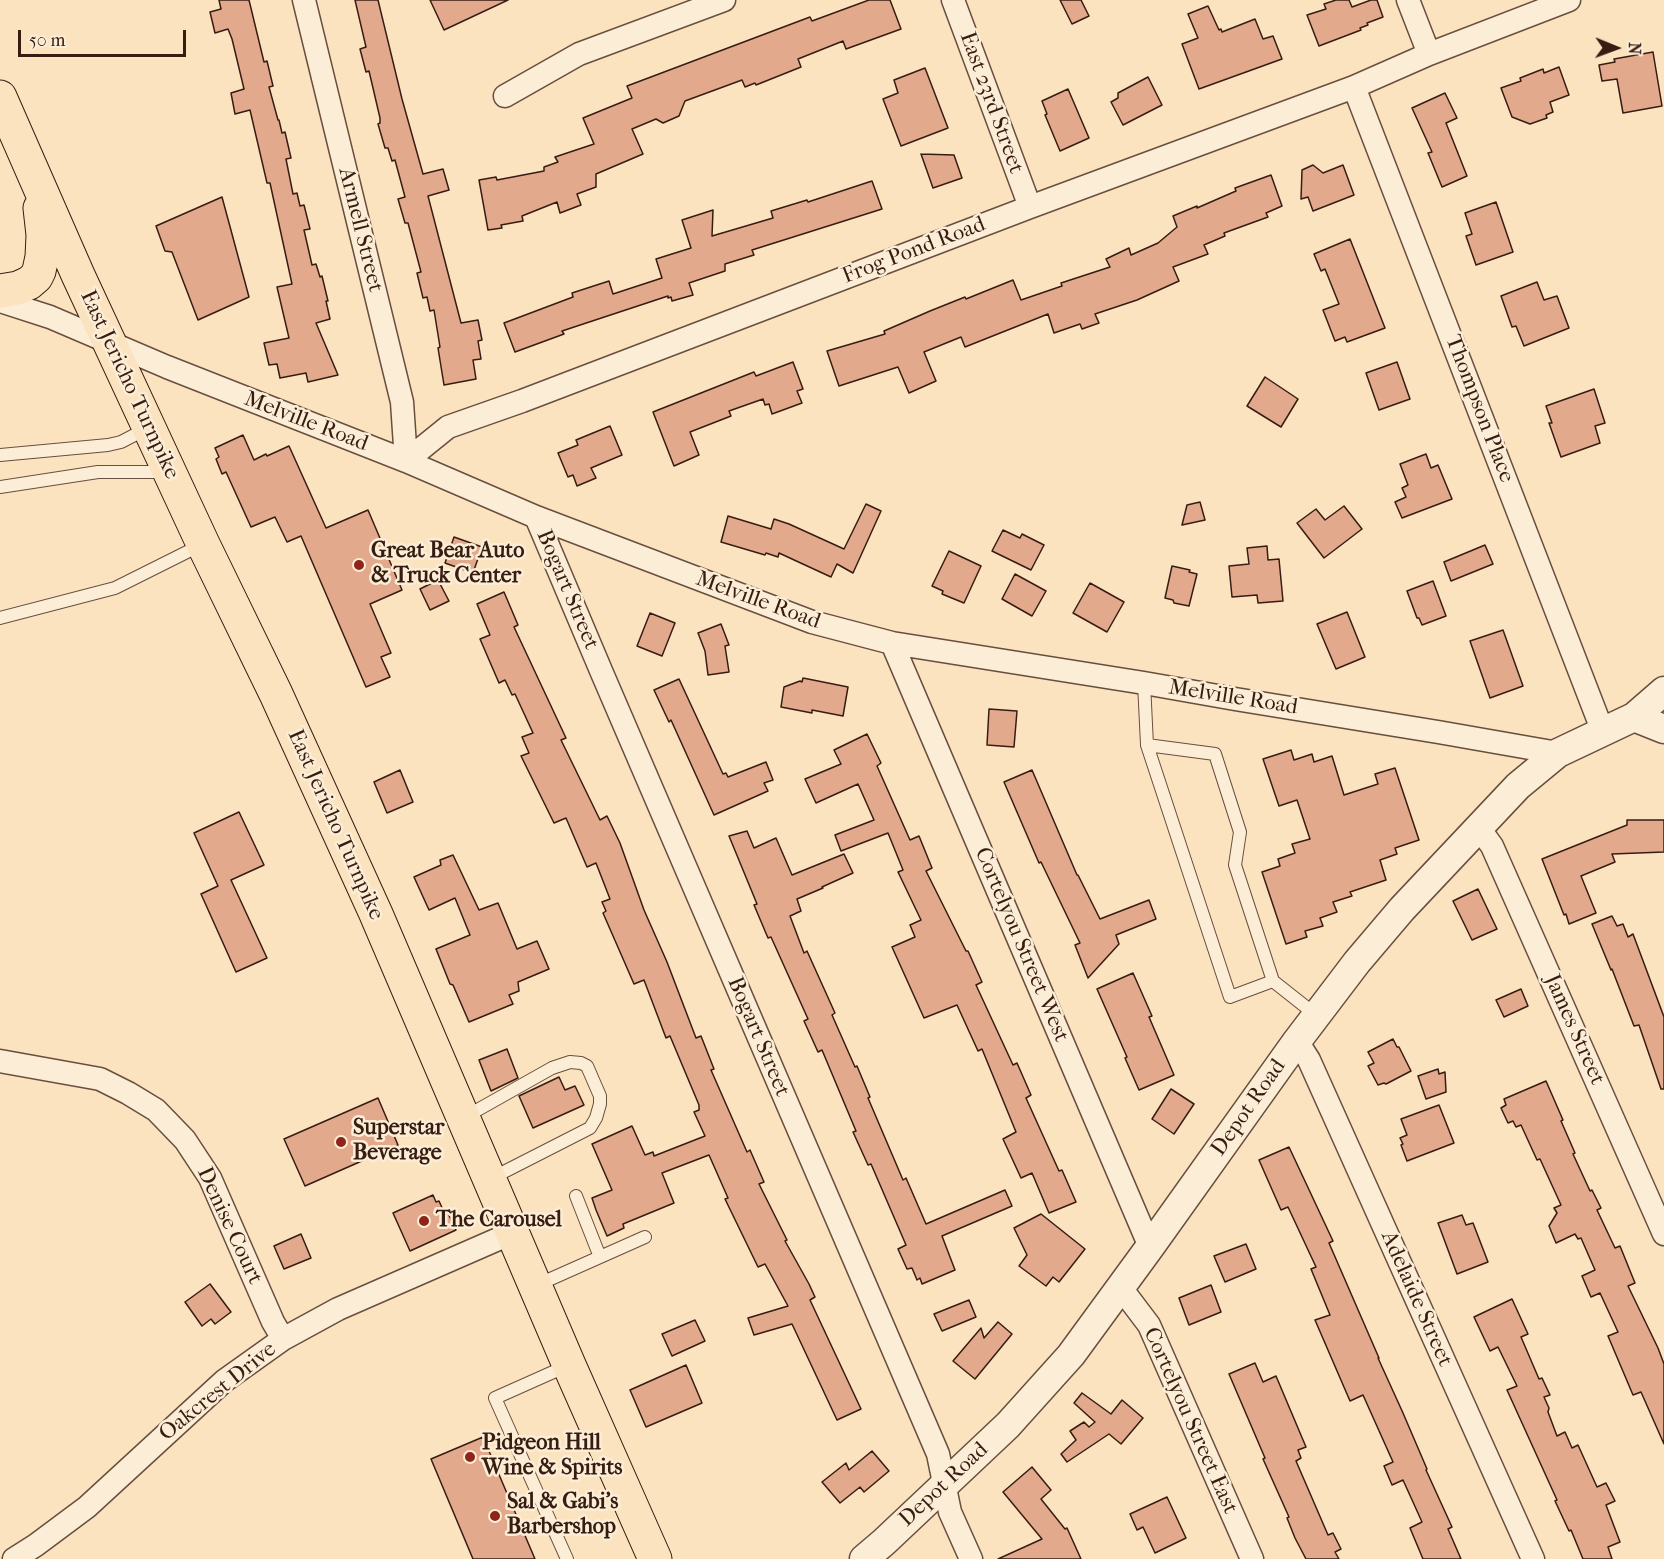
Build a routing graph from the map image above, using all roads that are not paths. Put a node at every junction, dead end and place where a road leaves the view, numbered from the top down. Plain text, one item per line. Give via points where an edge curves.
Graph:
1 (304, 0) edge
2 (724, 0) edge
3 (953, 0) edge
4 (1408, 0) edge
5 (1569, 0) edge
6 (1429, 54) junction
7 (1354, 87) junction
8 (505, 96) dead end
9 (0, 98) edge
10 (36, 180) junction
11 (1030, 207) junction
12 (0, 291) edge
13 (0, 301) edge
14 (110, 343) junction
15 (149, 427) junction
16 (0, 455) edge
17 (406, 461) junction
18 (170, 472) junction
19 (0, 487) edge
20 (536, 517) junction
21 (203, 544) junction
22 (0, 618) edge
23 (892, 643) junction
24 (1144, 683) junction
25 (1664, 691) edge
26 (1634, 717) junction
27 (1664, 729) edge
28 (1603, 732) junction
29 (1147, 745) junction
30 (1558, 753) junction
31 (1479, 828) junction
32 (1273, 981) junction
33 (1316, 1015) junction
34 (1297, 1041) junction
35 (0, 1061) edge
36 (463, 1118) junction
37 (489, 1180) junction
38 (576, 1196) dead end
39 (512, 1233) junction
40 (1664, 1234) edge
41 (645, 1237) dead end
42 (1150, 1247) junction
43 (600, 1257) junction
44 (536, 1286) junction
45 (1121, 1288) junction
46 (283, 1339) junction
47 (569, 1365) junction
48 (945, 1485) junction
49 (14, 1559) edge
50 (567, 1559) edge
51 (655, 1559) edge
52 (864, 1559) edge
53 (971, 1559) edge
54 (1252, 1559) edge
55 (1533, 1559) edge

1 - 17 street, Armell Street via 402,402
2 - 8 street via 579,54
3 - 11 street, East 23rd Street
4 - 6 street
5 - 6 street, Frog Pond Road
6 - 7 street, Frog Pond Road
7 - 11 street, Frog Pond Road
7 - 28 street, Thompson Place
9 - 10 main road, East Jericho Turnpike
10 - 12 main road via 43,236 39,271 29,283
10 - 14 main road, East Jericho Turnpike
11 - 17 street, Frog Pond Road via 448,428
13 - 14 street, Melville Road
14 - 15 main road, East Jericho Turnpike
14 - 17 street, Melville Road
15 - 16 lane via 108,445
15 - 18 main road, East Jericho Turnpike
17 - 20 street, Melville Road
18 - 19 lane via 98,472
18 - 21 main road, East Jericho Turnpike
20 - 23 street, Melville Road via 812,622
20 - 48 street, Bogart Street via 938,1454
21 - 22 lane via 115,588
21 - 36 main road, East Jericho Turnpike via 376,914
23 - 24 street, Melville Road
23 - 42 street, Cortelyou Street West
24 - 29 lane
24 - 30 street, Melville Road
25 - 26 street, Depot Road
26 - 27 street
26 - 28 street, Depot Road
28 - 30 street, Depot Road
29 - 32 lane via 1215,754 1240,832 1235,865
29 - 32 lane via 1230,997
30 - 31 street, Depot Road via 1518,786
31 - 33 street, Depot Road via 1402,909
31 - 40 street, James Street via 1492,846
32 - 33 lane
33 - 34 street, Depot Road
34 - 42 street, Depot Road
34 - 55 street, Adelaide Street via 1314,1071
35 - 46 street, Denise Court via 100,1079 156,1110 185,1140 210,1178
36 - 37 main road, East Jericho Turnpike
36 - 37 lane via 552,1068 570,1062 587,1066 600,1096 590,1128
37 - 39 main road, East Jericho Turnpike
38 - 43 lane
39 - 44 main road, East Jericho Turnpike
39 - 46 street, Oakcrest Drive via 338,1309
41 - 43 lane
42 - 45 street, Depot Road
43 - 44 lane
44 - 47 main road, East Jericho Turnpike
45 - 48 street, Depot Road via 1071,1355 1008,1425
45 - 54 street, Cortelyou Street East via 1149,1325
46 - 49 street, Oakcrest Drive via 224,1381 87,1507
47 - 50 lane via 495,1398
47 - 51 main road, East Jericho Turnpike
48 - 52 street, Depot Road
48 - 53 street, Bogart Street via 950,1512

